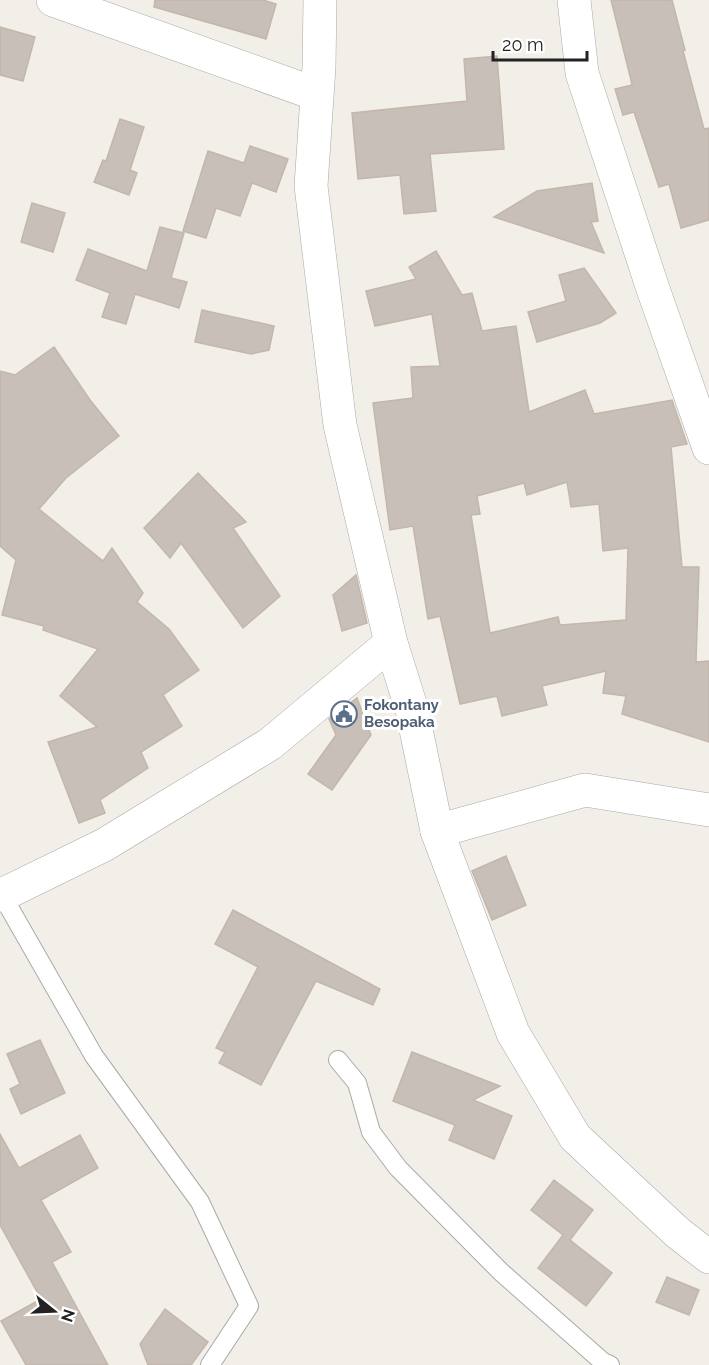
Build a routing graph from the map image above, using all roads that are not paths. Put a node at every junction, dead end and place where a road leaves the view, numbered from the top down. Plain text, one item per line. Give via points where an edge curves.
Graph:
1 (53, 0) edge
2 (320, 0) edge
3 (574, 0) edge
4 (316, 94) junction
5 (709, 448) edge
6 (392, 643) junction
7 (709, 810) edge
8 (437, 831) junction
9 (1, 894) edge
10 (338, 1060) dead end
11 (709, 1257) edge
12 (210, 1365) edge
13 (610, 1365) edge

1 - 4 street
2 - 4 street
3 - 5 street via 582,73
4 - 6 street via 311,186 340,425
6 - 8 street via 412,710
6 - 9 street via 270,744 104,845
7 - 8 street via 585,790
8 - 11 street via 513,1033 575,1137
9 - 12 lane via 94,1056 200,1202 249,1306
10 - 13 lane via 357,1083 371,1132 398,1168 501,1272

